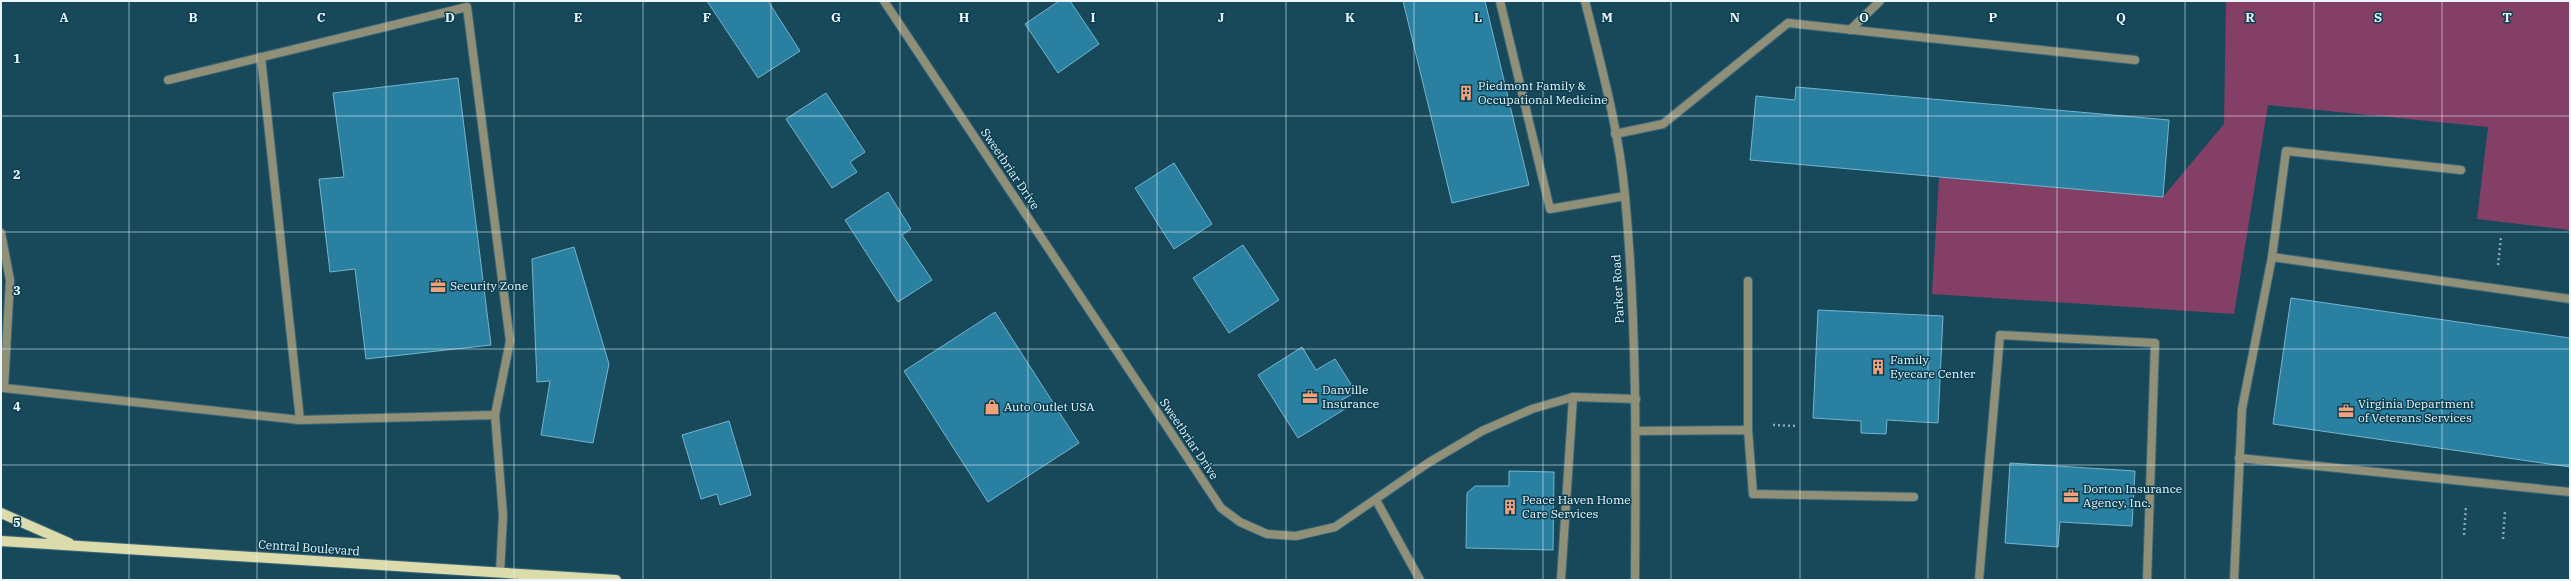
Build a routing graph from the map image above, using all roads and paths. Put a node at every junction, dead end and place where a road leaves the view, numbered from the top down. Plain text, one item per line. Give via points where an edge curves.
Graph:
1 (884, 1) edge
2 (1500, 1) edge
3 (1585, 1) edge
4 (1880, 1) edge
5 (1850, 30) junction
6 (260, 57) junction
7 (2135, 60) dead end
8 (168, 80) dead end
9 (1615, 134) junction
10 (2461, 170) dead end
11 (1625, 196) junction
12 (1, 233) edge
13 (2272, 257) junction
14 (1748, 281) dead end
15 (2570, 299) edge
16 (1572, 397) junction
17 (1636, 399) junction
18 (495, 415) junction
19 (300, 420) junction
20 (1748, 430) junction
21 (1636, 431) junction
22 (2239, 458) junction
23 (2570, 492) edge
24 (1914, 497) dead end
25 (1376, 500) junction
26 (1, 513) edge
27 (1, 541) edge
28 (77, 546) junction
29 (500, 573) junction
30 (616, 580) edge
31 (1420, 580) edge
32 (1560, 580) edge
33 (1635, 580) edge
34 (1979, 580) edge
35 (2147, 580) edge
36 (2234, 580) edge

1 - 25 street, Sweetbriar Drive via 1221,508 1240,522 1267,534 1296,536 1336,527
2 - 11 street via 1550,209
3 - 9 street, Parker Road
4 - 5 street
5 - 7 street
5 - 9 street via 1788,24 1663,124
6 - 8 street
6 - 18 street via 467,7 510,341
6 - 19 street
9 - 11 street, Parker Road
10 - 13 street via 2286,151
11 - 17 street, Parker Road
12 - 19 street via 10,280 4,388
13 - 15 street
13 - 22 street via 2242,409
14 - 20 street
16 - 17 street, Sweetbriar Drive
16 - 25 street, Sweetbriar Drive via 1532,409 1482,431 1428,463
16 - 32 street
17 - 21 street, Parker Road
18 - 19 street
18 - 29 street via 503,515
20 - 21 street
20 - 24 street via 1753,494
21 - 33 street, Parker Road
22 - 23 street
22 - 36 street
25 - 31 street
26 - 28 main road
27 - 28 main road, Central Boulevard
28 - 29 main road, Central Boulevard
29 - 30 main road, Central Boulevard
34 - 35 street via 2000,335 2156,343

